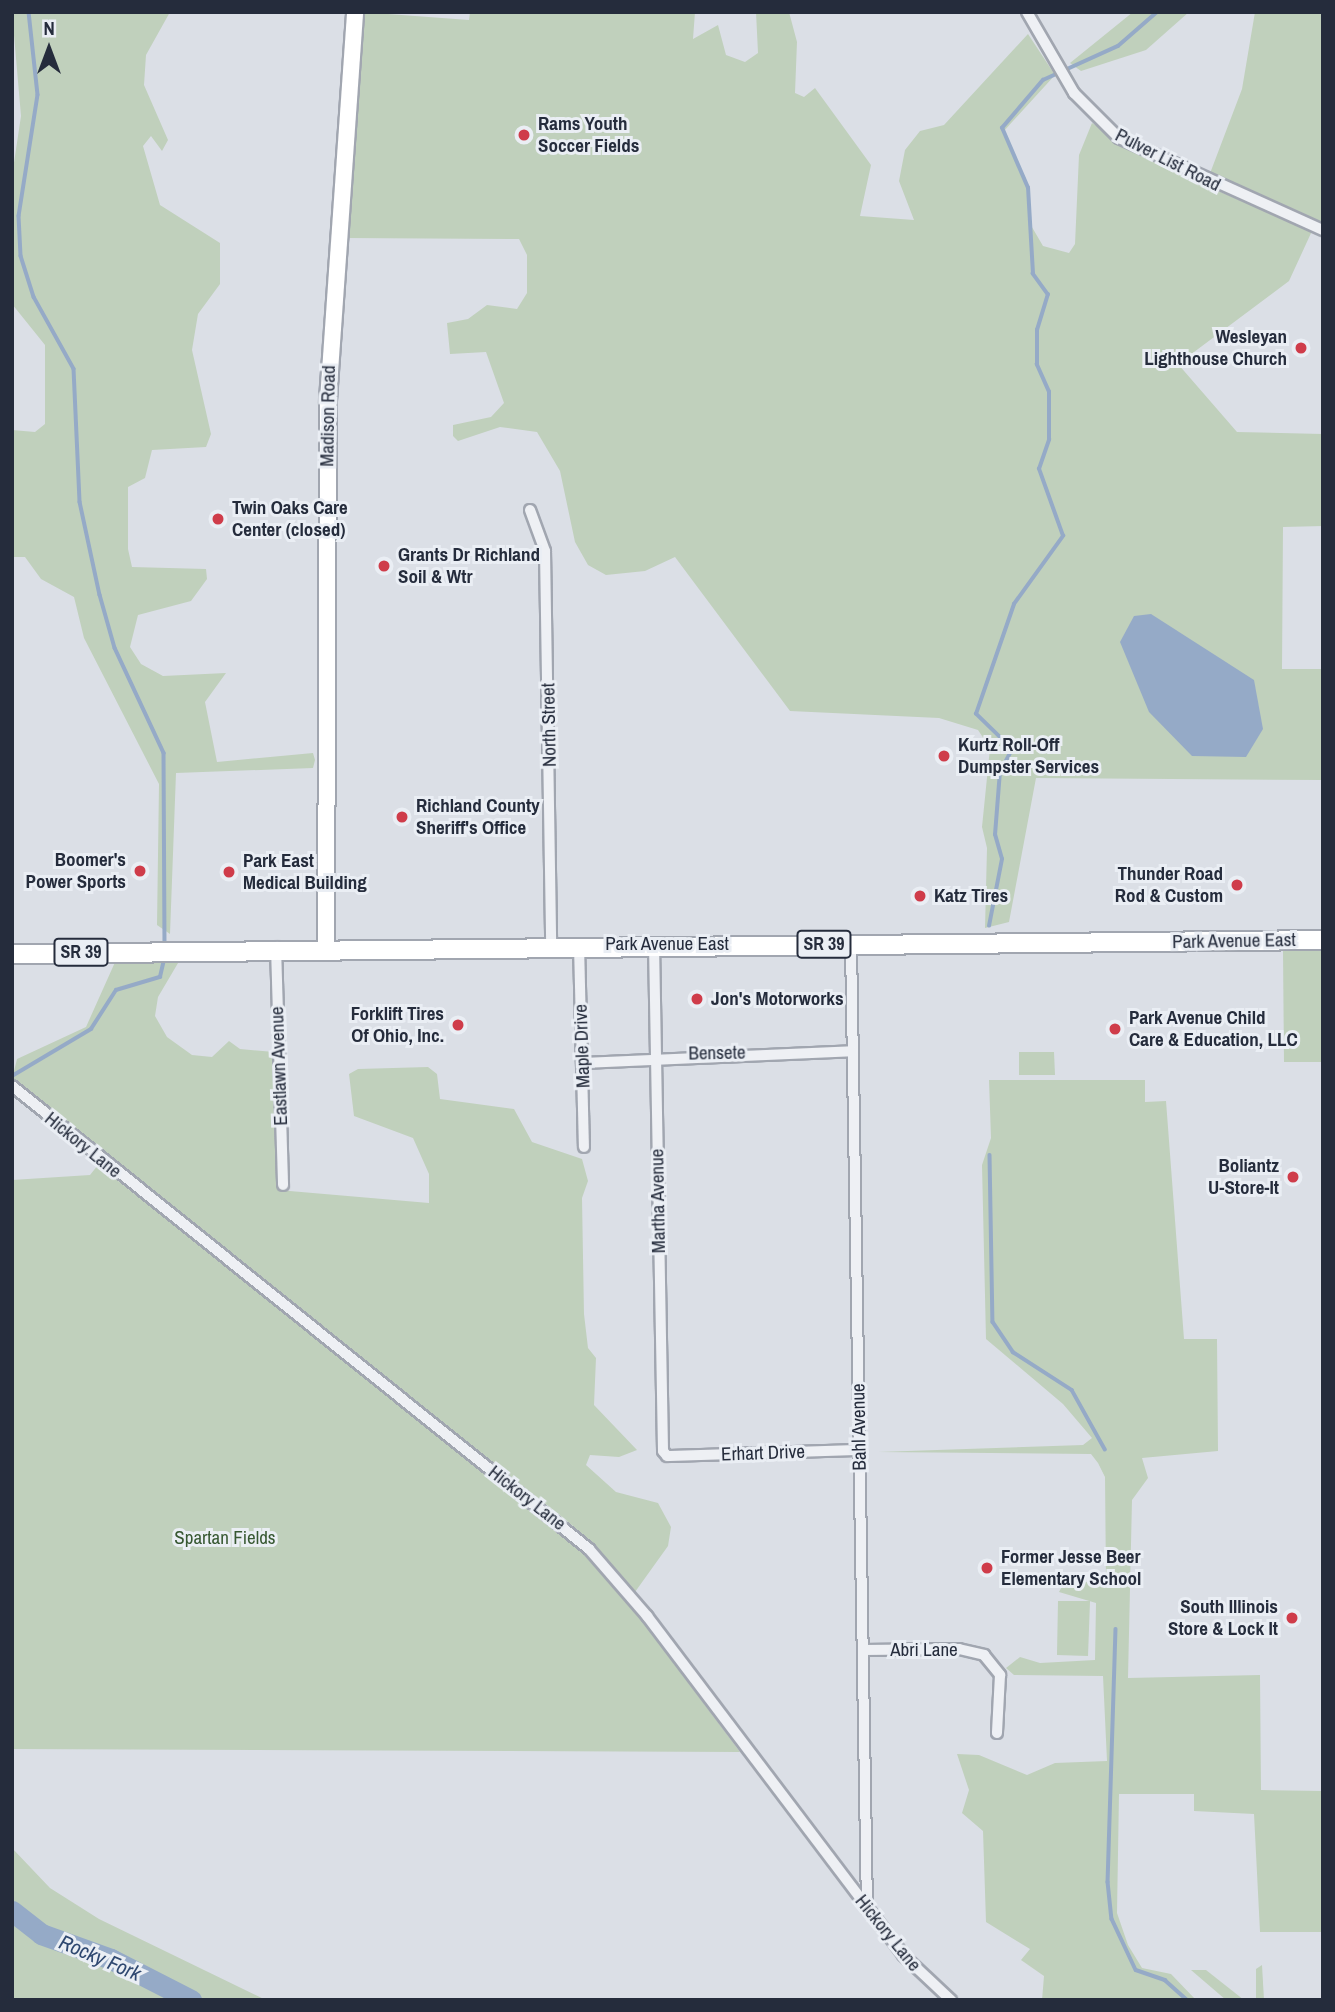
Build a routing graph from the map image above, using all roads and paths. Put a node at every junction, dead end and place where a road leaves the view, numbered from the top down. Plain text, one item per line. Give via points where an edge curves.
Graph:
1 (355, 12) edge
2 (1027, 12) edge
3 (1323, 230) edge
4 (530, 510) dead end
5 (1323, 940) edge
6 (654, 944) junction
7 (851, 944) junction
8 (551, 945) junction
9 (579, 945) junction
10 (326, 946) junction
11 (276, 947) junction
12 (12, 954) edge
13 (853, 1051) junction
14 (655, 1055) junction
15 (582, 1063) junction
16 (13, 1087) edge
17 (584, 1147) dead end
18 (283, 1185) dead end
19 (859, 1450) junction
20 (667, 1456) joint
21 (863, 1650) junction
22 (997, 1733) dead end
23 (867, 1909) junction
24 (951, 2000) edge

1 - 10 street, Madison Road via 328,400
2 - 3 street, Pulver List Road via 1065,78 1119,138
4 - 8 street, North Street via 545,551
5 - 7 main road, Park Avenue East / SR 39
6 - 7 main road, Park Avenue East / SR 39
6 - 9 main road, Park Avenue East / SR 39
6 - 14 street, Martha Avenue
7 - 13 street, Bahl Avenue
8 - 9 main road, Park Avenue East / SR 39
8 - 10 main road, Park Avenue East / SR 39
9 - 15 street, Maple Drive
10 - 11 main road, Park Avenue East / SR 39
11 - 12 main road, Park Avenue East / SR 39
11 - 18 street, Eastlawn Avenue
13 - 14 street, Bensete
13 - 19 street, Bahl Avenue
14 - 15 street, Bensete
14 - 20 street, Martha Avenue
15 - 17 street, Maple Drive
16 - 23 street, Hickory Lane via 589,1549 647,1616
19 - 20 street, Erhart Drive
19 - 21 street, Bahl Avenue
21 - 22 street, Abri Lane via 959,1649 984,1655 1000,1675
21 - 23 street, Bahl Avenue
23 - 24 street, Hickory Lane via 913,1967

